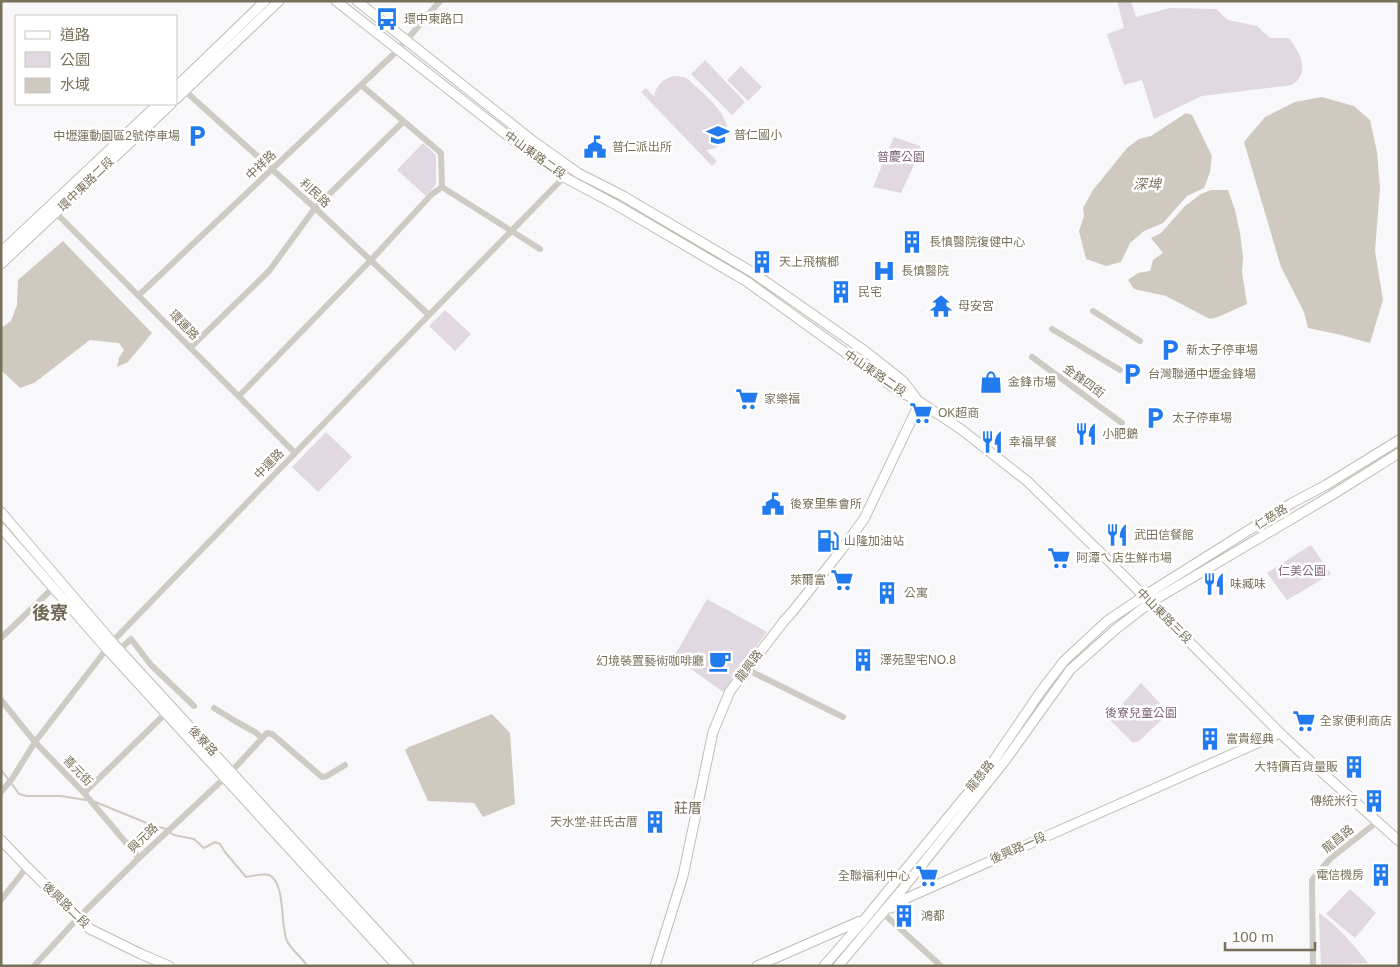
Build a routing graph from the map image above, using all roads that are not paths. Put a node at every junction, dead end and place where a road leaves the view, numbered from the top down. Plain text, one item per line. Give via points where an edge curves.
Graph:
1 (265, 1) edge
2 (279, 1) edge
3 (336, 1) edge
4 (357, 1) edge
5 (440, 1) edge
6 (406, 40) junction
7 (398, 50) junction
8 (361, 85) junction
9 (181, 89) edge
10 (157, 105) edge
11 (170, 105) edge
12 (404, 122) junction
13 (272, 169) junction
14 (572, 169) junction
15 (564, 177) junction
16 (442, 187) junction
17 (315, 208) junction
18 (56, 213) junction
19 (510, 231) junction
20 (540, 248) dead end
21 (1, 252) edge
22 (371, 260) junction
23 (1, 264) edge
24 (139, 295) junction
25 (1092, 311) dead end
26 (429, 314) junction
27 (1052, 329) dead end
28 (1140, 341) dead end
29 (190, 348) junction
30 (1032, 357) dead end
31 (1120, 370) dead end
32 (239, 396) junction
33 (920, 402) junction
34 (1122, 423) dead end
35 (1399, 440) edge
36 (295, 453) junction
37 (1399, 453) edge
38 (1, 512) edge
39 (1, 528) edge
40 (1235, 539) junction
41 (1242, 548) junction
42 (53, 588) junction
43 (1147, 599) junction
44 (1, 638) edge
45 (109, 645) junction
46 (116, 653) junction
47 (746, 669) junction
48 (1041, 690) junction
49 (1050, 698) junction
50 (1, 700) edge
51 (194, 706) dead end
52 (214, 708) dead end
53 (166, 713) junction
54 (843, 717) dead end
55 (1280, 732) junction
56 (262, 738) junction
57 (35, 742) junction
58 (345, 765) dead end
59 (228, 774) junction
60 (1, 792) edge
61 (84, 792) junction
62 (1377, 822) junction
63 (1, 840) edge
64 (1399, 841) edge
65 (139, 858) junction
66 (26, 867) junction
67 (1, 900) edge
68 (884, 913) junction
69 (78, 918) junction
70 (864, 920) junction
71 (34, 966) edge
72 (169, 966) edge
73 (397, 966) edge
74 (409, 966) edge
75 (655, 966) edge
76 (757, 966) edge
77 (824, 966) edge
78 (838, 966) edge
79 (941, 966) edge
80 (1313, 966) edge

1 - 9 street
2 - 9 street
3 - 7 street, 中山東路二段
4 - 6 street, 中山東路二段
5 - 6 street, 中祥路
6 - 7 street, 中祥路
6 - 14 street, 中山東路二段
7 - 8 street, 中祥路
7 - 15 street, 中山東路二段
8 - 12 street
8 - 13 street, 中祥路
9 - 13 street, 利民路
10 - 21 street, 環中東路二段
11 - 18 street, 環中東路二段
12 - 16 street via 441,153
12 - 17 street
13 - 17 street, 利民路
13 - 24 street, 中祥路
14 - 15 street, 中運路
14 - 33 street, 中山東路二段 via 752,272 865,351 902,381
15 - 19 street, 中運路
15 - 33 street, 中山東路二段 via 746,281 897,390
16 - 19 street
16 - 22 street
17 - 22 street, 利民路
17 - 29 street via 269,271
18 - 23 street, 環中東路二段
18 - 24 street, 環運路
19 - 20 street
19 - 26 street, 中運路
22 - 26 street, 利民路
22 - 32 street
24 - 29 street, 環運路
25 - 28 street
26 - 36 street, 中運路
27 - 31 street
29 - 32 street, 環運路
30 - 34 street, 金鋒四街
32 - 36 street, 環運路
33 - 43 street, 中山東路三段 via 980,443 1027,481
33 - 47 street, 龍興路 via 864,519
35 - 40 street, 仁慈路
36 - 45 street, 中運路
37 - 41 street, 仁慈路
38 - 45 street, 後寮路
39 - 42 street, 後寮路
40 - 41 street
40 - 43 street, 仁慈路
41 - 43 street, 仁慈路
42 - 44 street
42 - 45 street, 後寮路
43 - 48 street, 龍慈路 via 1108,621 1064,662
43 - 49 street, 龍慈路 via 1070,670
43 - 55 street, 中山東路三段
45 - 46 street, 後寮路
45 - 57 street, 中運路
46 - 51 street via 131,639 150,665
46 - 53 street, 後寮路
46 - 59 street, 後寮路
47 - 54 street
47 - 75 street, 龍興路 via 730,691 713,732 683,876
48 - 49 street
48 - 70 street, 龍慈路 via 990,766
49 - 68 street, 龍慈路 via 1004,762
50 - 57 street, 喜元街
52 - 56 street
53 - 59 street, 後寮路
53 - 61 street
55 - 62 street, 中山東路三段
55 - 68 street, 後興路一段 via 916,894
56 - 58 street, 興元路 via 267,733 272,734 322,777
56 - 59 street, 興元路
57 - 60 street, 中運路
57 - 61 street, 喜元街
59 - 65 street, 興元路
59 - 73 street, 後寮路
59 - 74 street, 後寮路
61 - 65 street, 喜元街
62 - 64 street, 中山東路三段
62 - 80 street, 龍昌路 via 1330,859 1312,880
63 - 66 street, 後興路二段
65 - 69 street, 興元路
66 - 67 street
66 - 69 street, 後興路二段
68 - 70 street, 後興路一段
68 - 78 street, 龍慈路
68 - 79 street
69 - 71 street, 興元路
69 - 72 street, 後興路二段 via 90,929
70 - 76 street, 後興路一段
70 - 77 street, 龍慈路

